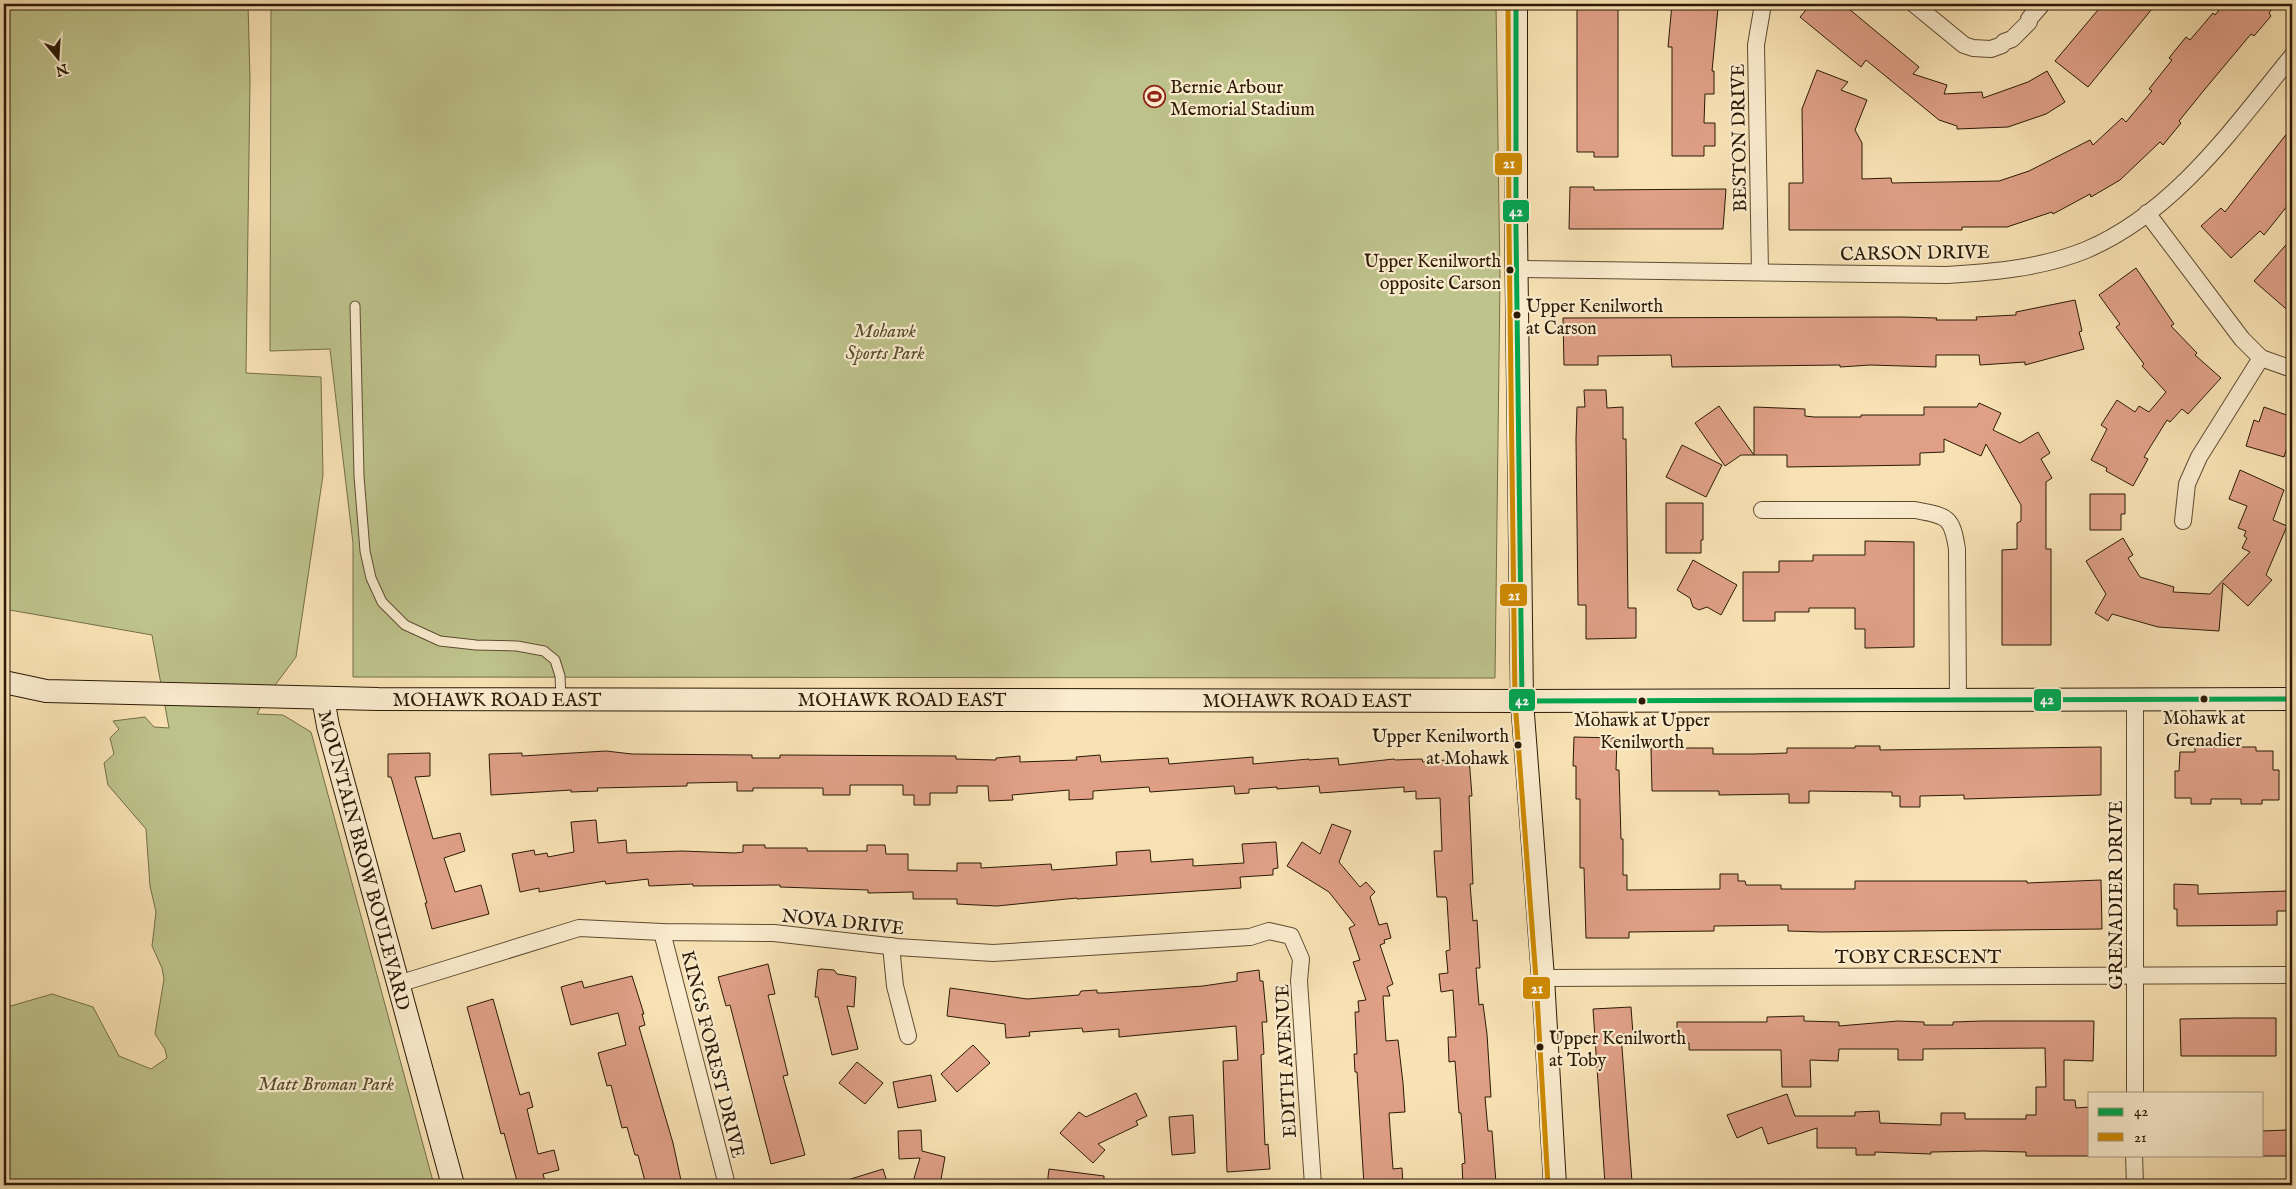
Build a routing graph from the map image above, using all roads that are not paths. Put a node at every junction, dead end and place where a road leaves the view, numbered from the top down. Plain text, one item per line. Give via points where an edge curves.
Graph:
1 (1516, 4) edge
2 (1763, 4) edge
3 (1914, 4) edge
4 (2042, 4) edge
5 (2292, 56) edge
6 (2147, 213) junction
7 (1517, 270) junction
8 (1760, 272) junction
9 (355, 306) dead end
10 (2261, 358) junction
11 (2292, 369) edge
12 (1762, 510) dead end
13 (2183, 521) dead end
14 (4, 682) edge
15 (323, 698) junction
16 (561, 698) junction
17 (2135, 698) junction
18 (1958, 699) junction
19 (2292, 699) edge
20 (1522, 701) junction
21 (662, 932) junction
22 (1291, 936) joint
23 (891, 946) junction
24 (2292, 975) edge
25 (2135, 976) junction
26 (1543, 978) junction
27 (398, 984) junction
28 (908, 1036) dead end
29 (2134, 1092) edge
30 (2134, 1156) edge
31 (453, 1185) edge
32 (727, 1185) edge
33 (1313, 1185) edge
34 (1555, 1185) edge
35 (2135, 1185) edge

1 - 7 main road
2 - 8 street, BESTON DRIVE via 1756,45
3 - 4 street via 1964,45 1980,49 2012,39 2030,22
5 - 6 street, CARSON DRIVE via 2173,194
6 - 8 street, CARSON DRIVE via 2085,250 2040,264 1996,272 1947,275
6 - 10 street via 2242,339
7 - 8 street, CARSON DRIVE
7 - 20 main road
9 - 16 lane via 359,476 365,551 371,578 382,602 405,625 440,641 544,651 555,660
10 - 11 street
10 - 13 street via 2199,457 2187,484
12 - 18 street via 1915,510 1939,515 1949,522 1954,529 1957,550
14 - 15 main road, MOUNTAIN BROW BOULEVARD via 46,691
15 - 16 main road, MOHAWK ROAD EAST
15 - 27 main road, MOUNTAIN BROW BOULEVARD
16 - 20 main road, MOHAWK ROAD EAST
17 - 18 main road, MOHAWK ROAD EAST
17 - 19 main road, MOHAWK ROAD EAST
17 - 25 street, GRENADIER DRIVE
18 - 20 main road, MOHAWK ROAD EAST
20 - 26 main road
21 - 23 street, NOVA DRIVE via 774,933
21 - 27 street, NOVA DRIVE via 579,928
21 - 32 street, KINGS FOREST DRIVE
22 - 23 street, NOVA DRIVE via 1269,931 1250,937 993,953
22 - 33 street, EDITH AVENUE via 1301,960 1299,981
23 - 28 street via 895,986
24 - 25 street, TOBY CRESCENT
25 - 26 street, TOBY CRESCENT
25 - 29 street, GRENADIER DRIVE
26 - 34 main road
27 - 31 main road, MOUNTAIN BROW BOULEVARD
30 - 35 street

